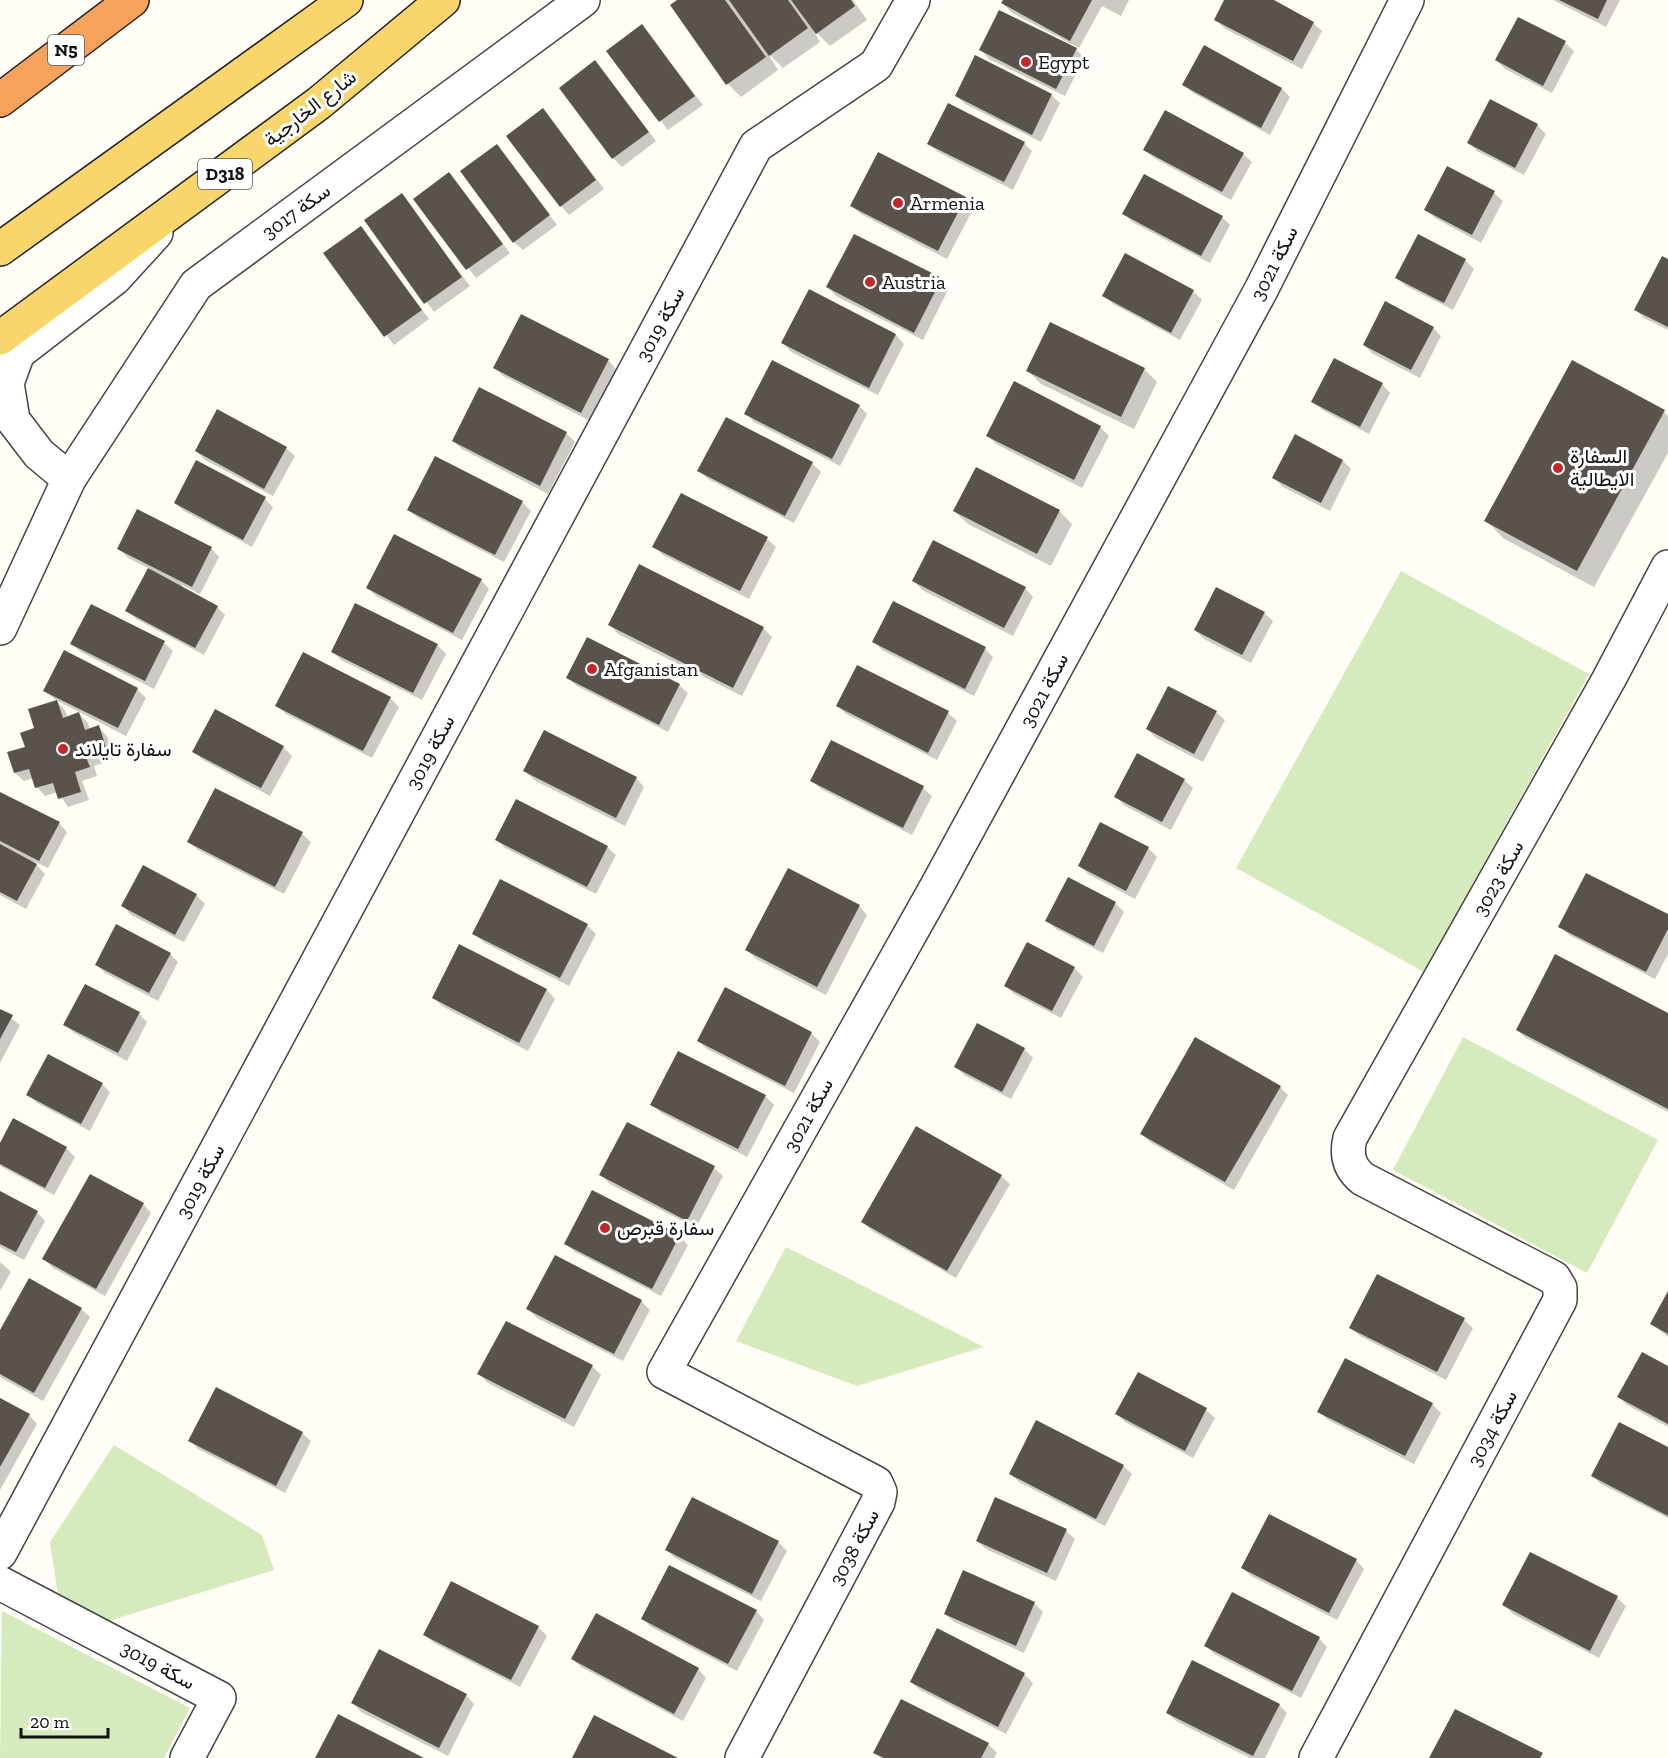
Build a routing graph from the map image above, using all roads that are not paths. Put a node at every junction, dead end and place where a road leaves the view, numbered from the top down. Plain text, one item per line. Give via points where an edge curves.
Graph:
1 (132, 0) edge
2 (346, 0) edge
3 (443, 0) edge
4 (583, 0) edge
5 (913, 0) edge
6 (1407, 0) edge
7 (0, 99) edge
8 (180, 208) junction
9 (0, 249) edge
10 (0, 338) edge
11 (69, 479) junction
12 (1668, 567) edge
13 (0, 628) edge
14 (1371, 1184) joint
15 (664, 1372) joint
16 (0, 1553) edge
17 (0, 1583) edge
18 (187, 1758) edge
19 (742, 1758) edge
20 (1316, 1758) edge

1 - 7 highway, N5
2 - 9 main road
3 - 8 main road, شارع الخارجية / D318 via 319,103
4 - 11 street, سكة 3017 via 196,285
5 - 16 street, سكة 3019 via 876,65 756,146
6 - 15 street, سكة 3021 via 1261,291 937,886
8 - 10 main road, شارع الخارجية / D318
8 - 11 street via 115,278 18,353 7,383 14,420 39,454
11 - 13 street, سكة 3017
12 - 14 street, سكة 3023 via 1350,1138 1351,1165
14 - 20 street, سكة 3034 via 1554,1278 1560,1288 1560,1300
15 - 19 street, سكة 3038 via 876,1484 880,1492
17 - 18 street, سكة 3019 via 219,1698

